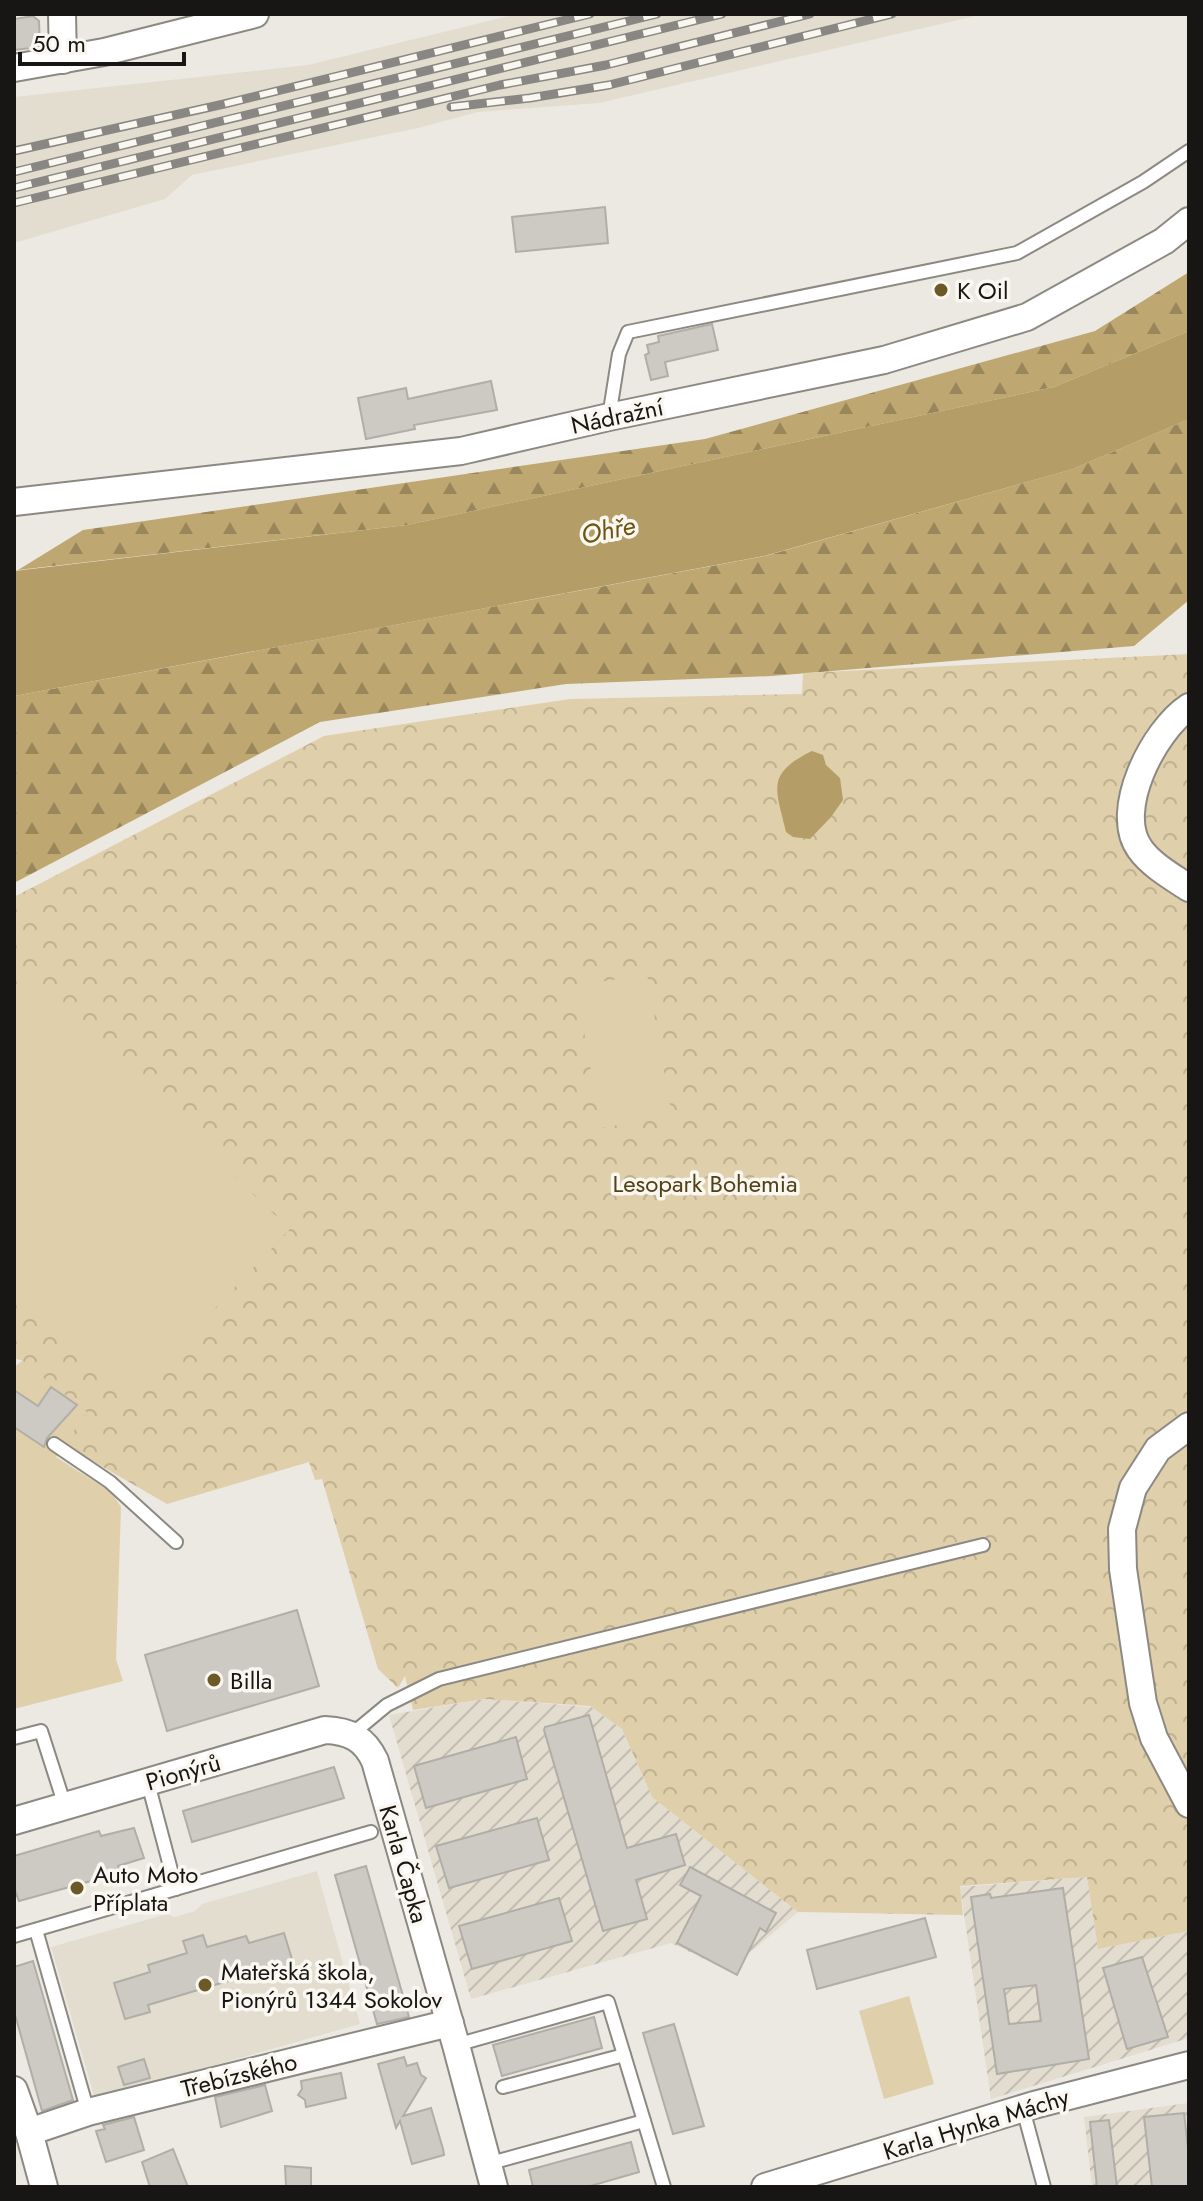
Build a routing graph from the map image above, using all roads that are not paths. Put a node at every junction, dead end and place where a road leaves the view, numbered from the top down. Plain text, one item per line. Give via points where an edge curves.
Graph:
1 (62, 14) edge
2 (255, 14) edge
3 (63, 60) junction
4 (14, 68) edge
5 (1189, 151) edge
6 (1189, 221) edge
7 (609, 417) junction
8 (14, 502) edge
9 (1189, 707) edge
10 (1189, 888) edge
11 (1189, 1426) edge
12 (54, 1444) dead end
13 (176, 1542) dead end
14 (983, 1545) dead end
15 (352, 1734) junction
16 (14, 1738) edge
17 (148, 1783) junction
18 (1189, 1804) edge
19 (65, 1806) junction
20 (14, 1821) edge
21 (371, 1832) dead end
22 (176, 1889) junction
23 (36, 1930) junction
24 (14, 1936) edge
25 (453, 2034) junction
26 (624, 2055) junction
27 (1189, 2065) edge
28 (503, 2087) dead end
29 (14, 2090) edge
30 (1023, 2109) junction
31 (88, 2112) junction
32 (644, 2121) junction
33 (29, 2132) junction
34 (490, 2175) edge
35 (782, 2185) edge
36 (44, 2187) edge
37 (664, 2187) edge
38 (1044, 2187) edge

1 - 3 street
2 - 3 street
3 - 4 street
5 - 7 lane via 1017,253 628,332
6 - 7 street, Nádražní via 1164,241 1027,317 884,360
7 - 8 street, Nádražní via 461,451
9 - 10 street via 1142,768 1131,828 1140,850
11 - 18 street via 1158,1449 1133,1488 1122,1529 1143,1703 1154,1738
12 - 13 lane via 110,1482
14 - 15 lane via 439,1679 387,1705
15 - 17 street, Pionýrů via 325,1730
15 - 25 street, Karla Čapka via 368,1746 375,1761
16 - 19 lane via 41,1731
17 - 19 street, Pionýrů
17 - 22 lane
19 - 20 street, Pionýrů
21 - 22 lane
22 - 23 lane
23 - 24 lane
23 - 31 lane
25 - 26 lane via 608,2002
25 - 31 street, Třebízského
25 - 34 street, Karla Čapka
26 - 28 lane
26 - 32 lane
27 - 30 street, Karla Hynka Máchy
29 - 33 street
30 - 35 street, Karla Hynka Máchy
30 - 38 lane
31 - 33 street, Třebízského
32 - 34 lane
32 - 37 lane
33 - 36 street

